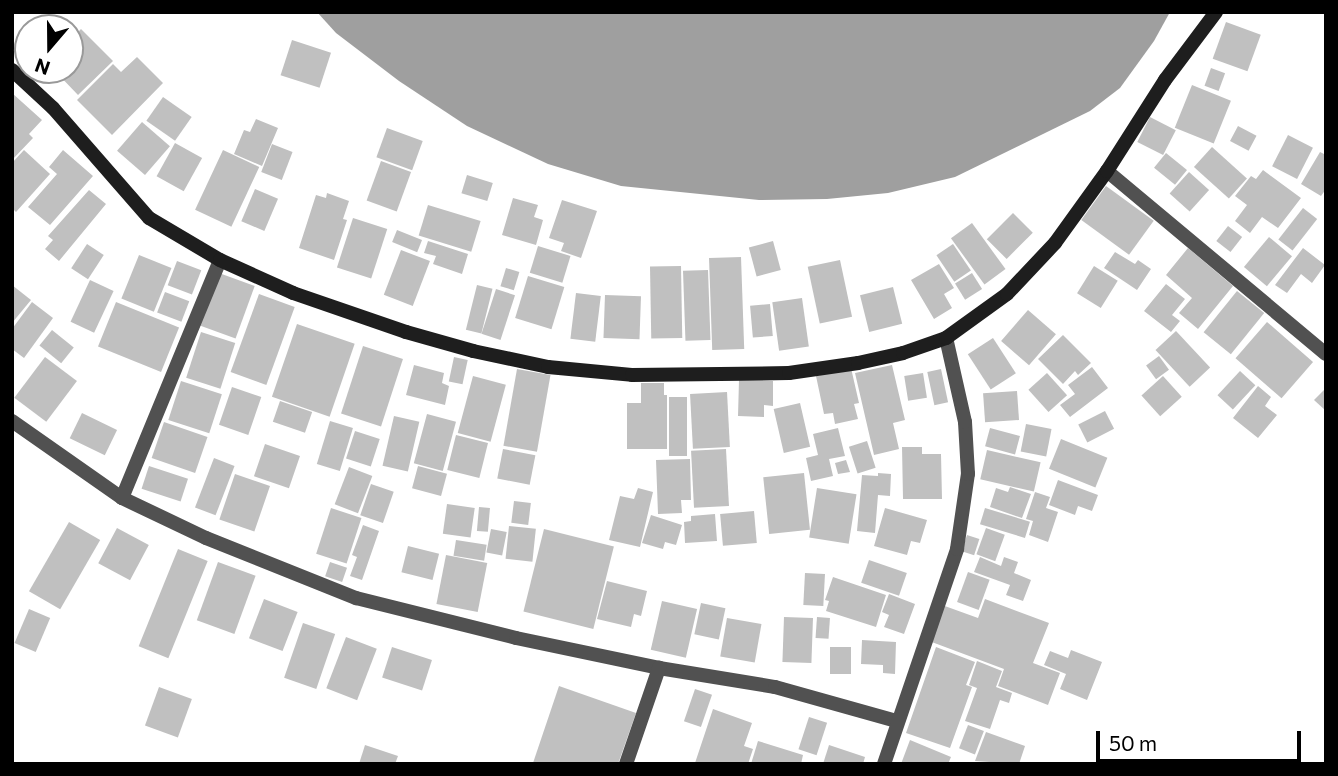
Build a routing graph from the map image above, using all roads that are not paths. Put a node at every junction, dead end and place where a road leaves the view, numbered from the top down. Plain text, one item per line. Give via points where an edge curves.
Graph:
1 (1216, 12) edge
2 (12, 70) edge
3 (1107, 171) junction
4 (220, 260) junction
5 (946, 338) junction
6 (1326, 354) edge
7 (12, 421) edge
8 (122, 498) junction
9 (659, 668) junction
10 (897, 722) junction
11 (625, 764) edge
12 (884, 764) edge

1 - 3 street via 1165,79
2 - 4 street via 53,108 149,218
3 - 5 street via 1032,271
3 - 6 street
4 - 5 street via 293,293 405,332 548,367 632,375 789,373 858,363
4 - 8 street
5 - 10 street via 965,422 968,474 957,549
7 - 8 street
8 - 9 street via 206,538 356,598
9 - 10 street via 775,688
9 - 11 street
10 - 12 street

